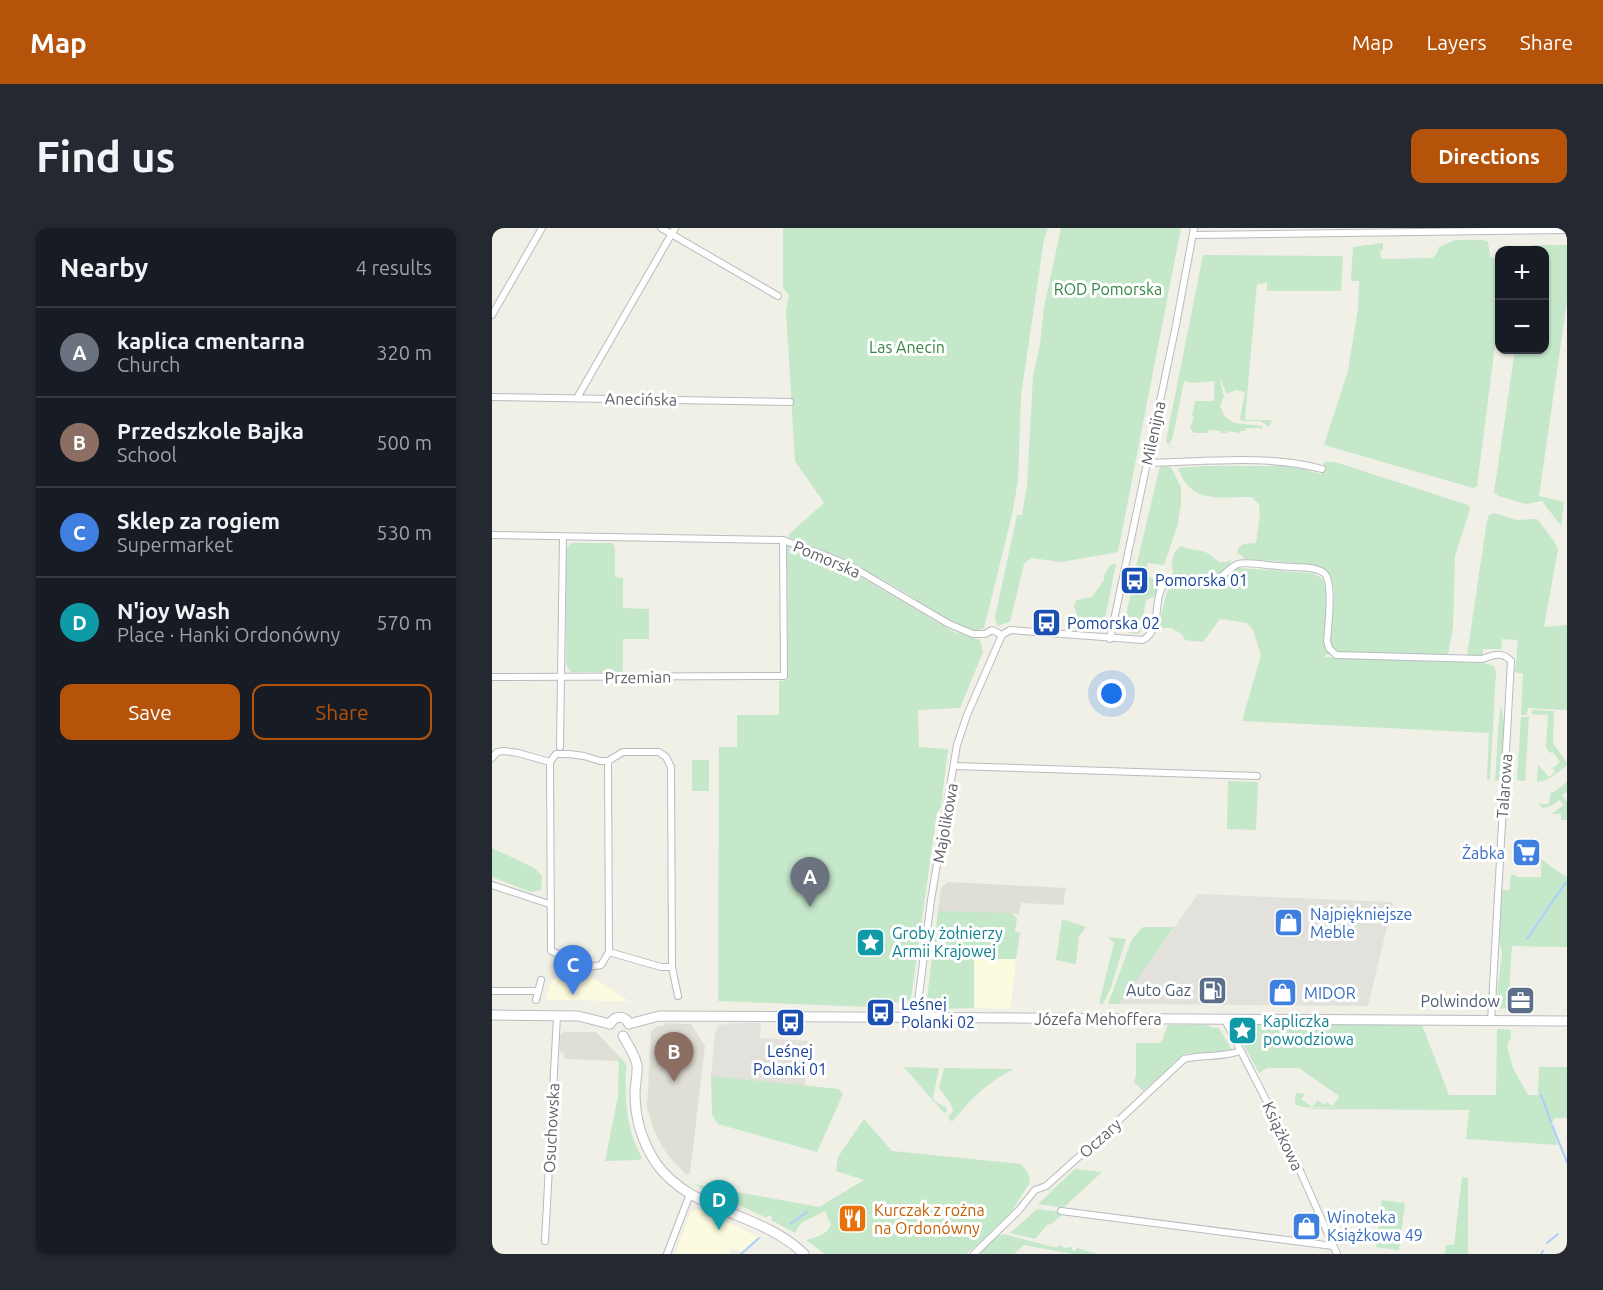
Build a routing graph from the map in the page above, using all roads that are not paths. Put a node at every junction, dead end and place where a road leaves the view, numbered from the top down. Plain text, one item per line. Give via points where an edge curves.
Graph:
1 (542, 228) edge
2 (661, 228) edge
3 (1567, 230) edge
4 (673, 231) edge
5 (1193, 231) edge
6 (1366, 231) edge
7 (778, 296) dead end
8 (492, 315) edge
9 (492, 397) edge
10 (577, 398) junction
11 (790, 402) dead end
12 (1147, 463) junction
13 (1322, 469) dead end
14 (492, 535) edge
15 (563, 537) junction
16 (783, 540) junction
17 (1002, 635) junction
18 (1110, 639) junction
19 (1509, 659) joint
20 (492, 677) edge
21 (561, 678) junction
22 (560, 747) dead end
23 (492, 758) edge
24 (608, 761) junction
25 (549, 762) junction
26 (954, 766) junction
27 (1257, 777) dead end
28 (492, 885) edge
29 (549, 904) junction
30 (609, 952) junction
31 (672, 967) junction
32 (541, 980) dead end
33 (492, 991) edge
34 (537, 991) junction
35 (678, 996) dead end
36 (536, 1000) dead end
37 (492, 1015) edge
38 (557, 1016) junction
39 (916, 1018) junction
40 (1225, 1020) junction
41 (1567, 1021) edge
42 (1491, 1022) junction
43 (610, 1024) junction
44 (630, 1024) junction
45 (623, 1036) junction
46 (1240, 1051) junction
47 (690, 1194) junction
48 (1060, 1211) dead end
49 (545, 1241) dead end
50 (1333, 1246) junction
51 (668, 1254) edge
52 (804, 1254) edge
53 (974, 1254) edge
54 (1337, 1254) edge

1 - 8 street
2 - 4 street
3 - 6 street
4 - 7 street
4 - 10 street
5 - 6 street
5 - 12 street, Milenijna
9 - 10 street, Anecińska
10 - 11 street, Anecińska
12 - 13 street via 1275,461
12 - 18 street, Milenijna
14 - 15 street, Pomorska
15 - 16 street, Pomorska
15 - 21 street
16 - 17 street, Pomorska via 861,572 972,634 992,630
16 - 21 street, Przemian via 784,676
17 - 18 street, Pomorska via 1010,630
17 - 26 street, Majolikowa via 967,715
18 - 19 street, Pomorska via 1143,640 1153,628 1166,582 1175,578 1214,581 1240,563 1324,573 1330,590 1327,641 1336,655 1482,659 1492,654
19 - 42 street, Talarowa via 1512,667
20 - 21 street, Przemian
21 - 22 street
23 - 25 street via 504,751
24 - 25 street via 560,753
24 - 30 street
24 - 31 street via 623,752 659,752 671,767
25 - 29 street
26 - 27 street
26 - 39 street, Majolikowa
28 - 29 street
29 - 30 street via 551,951 589,967 601,965
30 - 31 street
31 - 35 street
32 - 34 street
33 - 34 street
34 - 36 street
37 - 38 street
38 - 43 street via 578,1016
38 - 49 street, Osuchowska
39 - 40 street, Józefa Mehoffera
39 - 44 street, Józefa Mehoffera via 659,1016
40 - 42 street, Józefa Mehoffera
40 - 46 street, Książkowa
41 - 42 street, Józefa Mehoffera
43 - 44 street via 620,1017
43 - 45 street via 615,1035
44 - 45 street
45 - 47 street via 637,1065 637,1120 645,1143 664,1172
46 - 50 street, Książkowa via 1285,1137
46 - 53 street, Oczary via 1184,1059 1046,1186 1035,1190
47 - 51 street
47 - 52 street via 773,1233
48 - 50 street
50 - 54 street, Książkowa

